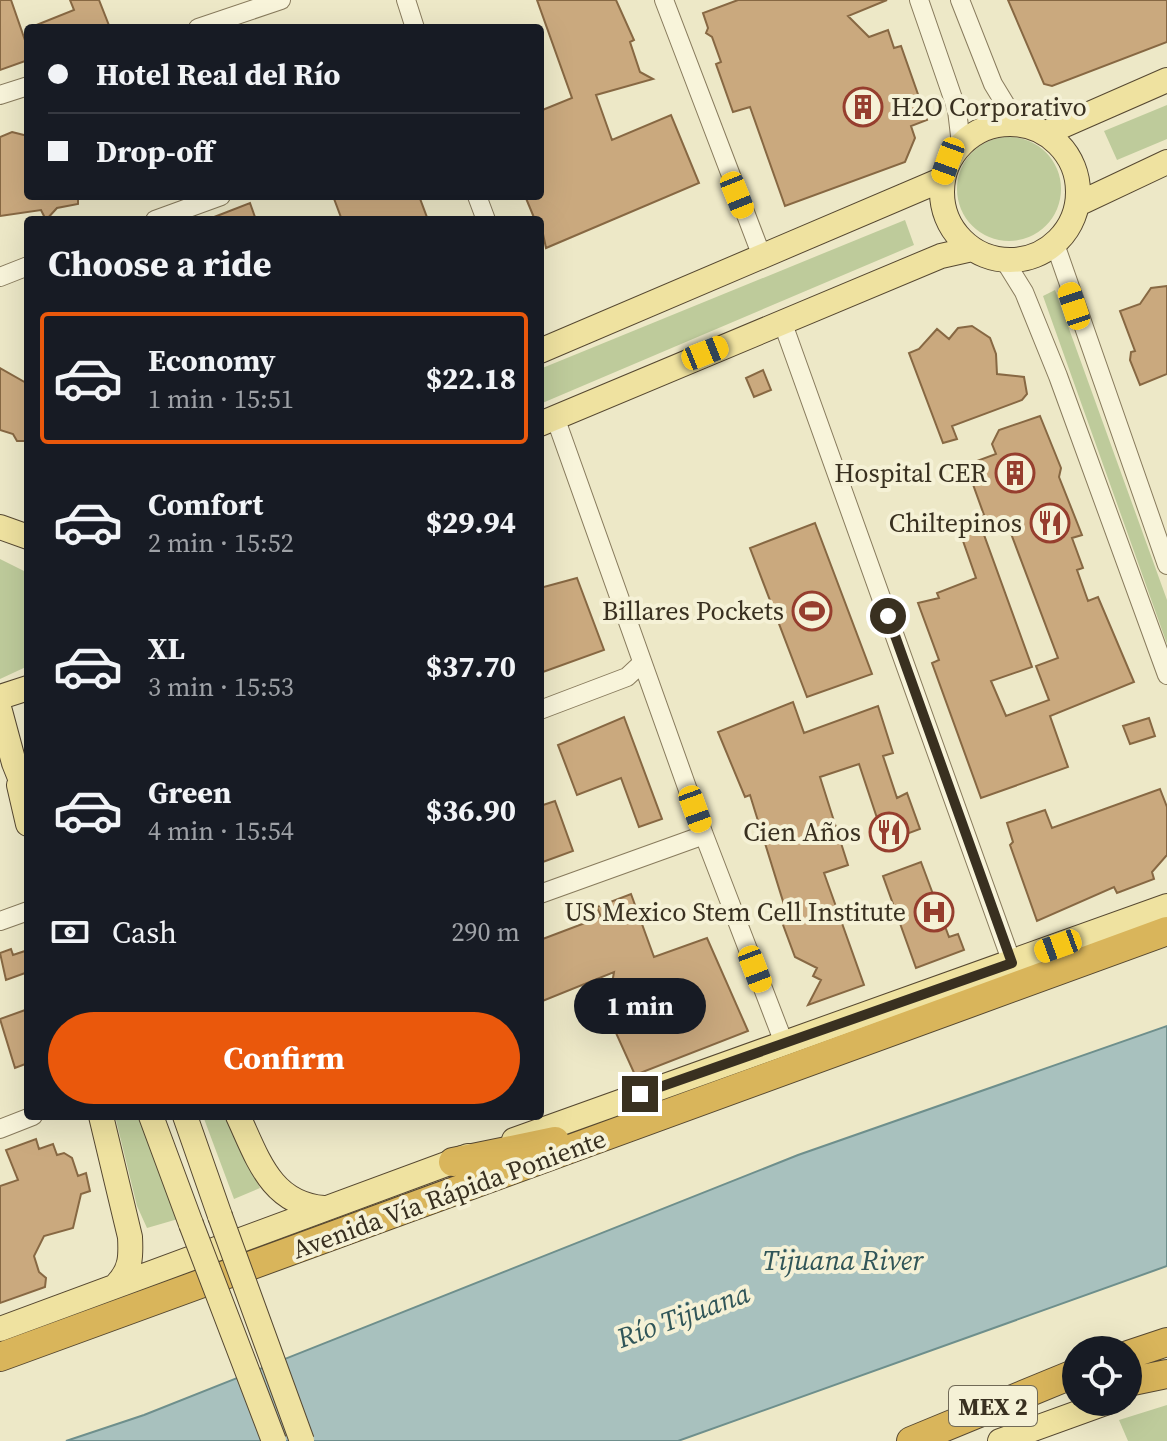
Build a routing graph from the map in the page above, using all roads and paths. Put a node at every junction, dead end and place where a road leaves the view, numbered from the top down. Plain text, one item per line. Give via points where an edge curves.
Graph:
1 (281, 0) edge
2 (406, 0) edge
3 (664, 0) edge
4 (919, 0) edge
5 (960, 0) edge
6 (210, 24) edge
7 (414, 24) edge
8 (1167, 80) edge
9 (24, 87) edge
10 (0, 95) edge
11 (1018, 125) junction
12 (1046, 133) junction
13 (961, 144) junction
14 (1167, 162) edge
15 (941, 180) junction
16 (210, 200) edge
17 (1078, 204) junction
18 (166, 216) edge
19 (1055, 244) junction
20 (972, 249) junction
21 (761, 254) junction
22 (1006, 263) junction
23 (24, 268) edge
24 (0, 277) edge
25 (782, 321) junction
26 (544, 349) edge
27 (547, 420) edge
28 (0, 527) edge
29 (24, 536) edge
30 (1167, 565) edge
31 (645, 670) junction
32 (1167, 675) edge
33 (24, 690) edge
34 (0, 697) edge
35 (544, 708) edge
36 (0, 711) edge
37 (15, 767) junction
38 (24, 788) edge
39 (24, 806) edge
40 (704, 835) junction
41 (544, 893) edge
42 (1167, 906) edge
43 (24, 912) edge
44 (0, 921) edge
45 (1167, 931) edge
46 (1012, 963) junction
47 (784, 1043) junction
48 (24, 1120) edge
49 (102, 1120) edge
50 (152, 1120) edge
51 (186, 1120) edge
52 (240, 1120) edge
53 (646, 1122) junction
54 (0, 1129) edge
55 (453, 1162) junction
56 (327, 1209) junction
57 (118, 1283) junction
58 (0, 1329) edge
59 (1167, 1342) edge
60 (1142, 1350) edge
61 (0, 1357) edge
62 (1167, 1374) edge
63 (1062, 1379) edge
64 (1142, 1379) edge
65 (1167, 1381) edge
66 (1142, 1390) edge
67 (1062, 1394) edge
68 (992, 1407) junction
69 (1069, 1416) edge
70 (274, 1441) edge
71 (302, 1441) edge
72 (911, 1441) edge
73 (1000, 1441) edge

1 - 6 street
2 - 7 street
3 - 21 street
4 - 13 street via 957,110
5 - 11 street via 993,84
8 - 12 main road
9 - 10 street
11 - 12 main road
11 - 13 main road via 998,125
12 - 17 main road via 1074,165
13 - 15 main road
14 - 17 main road
15 - 20 main road via 949,218
15 - 21 main road
16 - 18 street
17 - 19 main road
19 - 22 main road
19 - 30 street
20 - 22 main road
20 - 25 main road via 941,256
21 - 26 main road
22 - 32 street via 1024,292 1058,376
23 - 24 street
25 - 27 main road
25 - 46 street
27 - 31 street
28 - 29 main road
31 - 35 street
31 - 40 street
33 - 34 main road
36 - 37 main road
37 - 38 main road
37 - 39 main road
40 - 41 street
40 - 47 street
42 - 46 main road, Avenida Vía Rápida Poniente
43 - 44 street
45 - 53 highway, Avenida Vía Rápida Poniente
46 - 47 main road, Avenida Vía Rápida Poniente
47 - 55 main road, Avenida Vía Rápida Poniente
48 - 54 street
49 - 57 main road via 130,1237 127,1273
50 - 70 main road, bridge
51 - 71 main road, bridge
52 - 56 main road via 279,1192 308,1207
53 - 55 highway
53 - 61 highway, Avenida Vía Rápida Poniente
55 - 56 main road, Avenida Vía Rápida Poniente
56 - 57 main road, Avenida Vía Rápida Poniente
57 - 58 main road, Avenida Vía Rápida Poniente
59 - 60 highway
62 - 64 highway
63 - 68 highway, MEX 2
65 - 66 main road
67 - 68 highway
68 - 72 highway, MEX 2
69 - 73 main road

